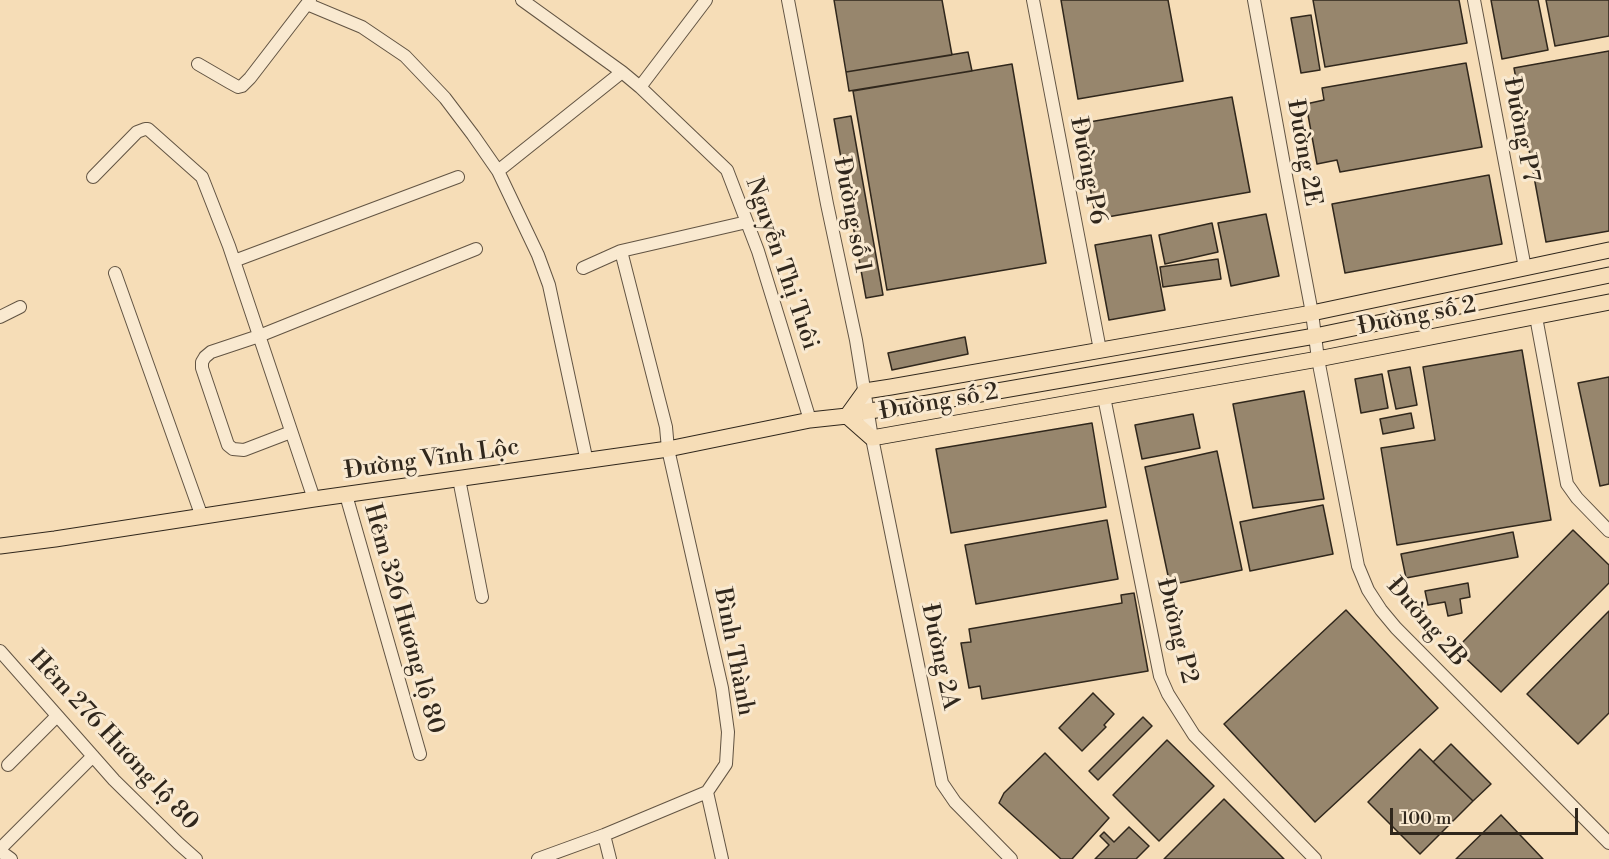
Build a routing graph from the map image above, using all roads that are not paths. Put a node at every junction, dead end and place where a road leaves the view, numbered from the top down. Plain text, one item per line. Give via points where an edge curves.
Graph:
1 (522, 0) edge
2 (706, 0) edge
3 (788, 0) edge
4 (1033, 0) edge
5 (1254, 0) edge
6 (1474, 0) edge
7 (309, 2) edge
8 (198, 64) dead end
9 (622, 72) junction
10 (640, 87) junction
11 (498, 171) junction
12 (93, 177) dead end
13 (458, 177) dead end
14 (747, 222) junction
15 (476, 249) dead end
16 (1609, 250) edge
17 (621, 251) junction
18 (234, 261) junction
19 (583, 268) dead end
20 (1525, 268) junction
21 (115, 273) dead end
22 (1609, 275) edge
23 (1609, 302) edge
24 (20, 307) dead end
25 (1312, 313) junction
26 (1536, 316) junction
27 (0, 317) edge
28 (259, 336) junction
29 (1315, 336) junction
30 (1100, 350) junction
31 (1318, 359) junction
32 (865, 391) junction
33 (1104, 397) junction
34 (868, 411) junction
35 (847, 416) junction
36 (810, 420) junction
37 (291, 432) junction
38 (872, 438) junction
39 (668, 449) junction
40 (587, 462) junction
41 (459, 479) junction
42 (346, 495) junction
43 (314, 499) junction
44 (202, 517) junction
45 (1609, 531) edge
46 (0, 546) edge
47 (482, 597) dead end
48 (0, 651) edge
49 (57, 716) junction
50 (420, 754) dead end
51 (93, 756) junction
52 (8, 765) dead end
53 (707, 792) junction
54 (604, 835) junction
55 (1609, 843) edge
56 (0, 850) edge
57 (11, 859) edge
58 (196, 859) edge
59 (538, 859) edge
60 (610, 859) edge
61 (722, 859) edge
62 (1011, 859) edge
63 (1315, 859) edge

1 - 9 street, Nguyễn Thị Tuôi
2 - 10 street
3 - 32 street, Đường số 1
4 - 30 street, Đường P6
5 - 25 street, Đường 2E
6 - 20 street, Đường P7
7 - 8 street via 242,86
7 - 11 street via 362,27 405,56 445,98
9 - 10 street, Nguyễn Thị Tuôi
9 - 11 street
10 - 14 street, Nguyễn Thị Tuôi via 727,170
11 - 40 street via 549,285
12 - 18 street via 137,132 148,129 202,177
13 - 18 street
14 - 17 street
14 - 36 street, Nguyễn Thị Tuôi
15 - 28 street
16 - 20 main road, Đường số 2
17 - 19 street
17 - 39 street, Bình Thành via 666,427
18 - 28 street
20 - 25 main road, Đường số 2
21 - 44 street
22 - 29 main road, Đường số 2
23 - 26 main road, Đường số 2
24 - 27 street
25 - 29 street, Đường 2E
25 - 30 main road, Đường số 2
26 - 31 main road, Đường số 2
26 - 45 street via 1566,484
28 - 37 street
28 - 37 street via 211,352 202,368 232,448 244,450
29 - 31 street, Đường 2B
29 - 34 main road, Đường số 2
30 - 32 main road, Đường số 2
31 - 33 main road, Đường số 2
31 - 55 street, Đường 2B via 1358,566 1368,591 1396,628
32 - 34 street, Đường số 1
32 - 35 main road, Đường số 2
33 - 38 main road, Đường số 2
33 - 63 street, Đường P2 via 1160,676 1194,735
34 - 35 main road, Đường Vĩnh Lộc
34 - 38 street, Đường số 1
35 - 36 main road, Đường Vĩnh Lộc
35 - 38 main road, Đường số 2
36 - 39 main road, Đường Vĩnh Lộc
37 - 43 street
38 - 62 street, Đường 2A via 942,783 955,802
39 - 40 main road, Đường Vĩnh Lộc
39 - 53 street, Bình Thành via 722,688 728,732 726,764
40 - 41 main road, Đường Vĩnh Lộc
41 - 42 main road, Đường Vĩnh Lộc
41 - 47 street
42 - 43 main road, Đường Vĩnh Lộc
42 - 50 street, Hẻm 326 Hương lộ 80
43 - 44 main road, Đường Vĩnh Lộc
44 - 46 main road, Đường Vĩnh Lộc
48 - 49 street, Hẻm 276 Hương lộ 80
49 - 51 street, Hẻm 276 Hương lộ 80
49 - 52 street
51 - 56 street
51 - 58 street, Hẻm 276 Hương lộ 80
53 - 54 street
53 - 61 street
54 - 59 street
54 - 60 street
56 - 57 street

